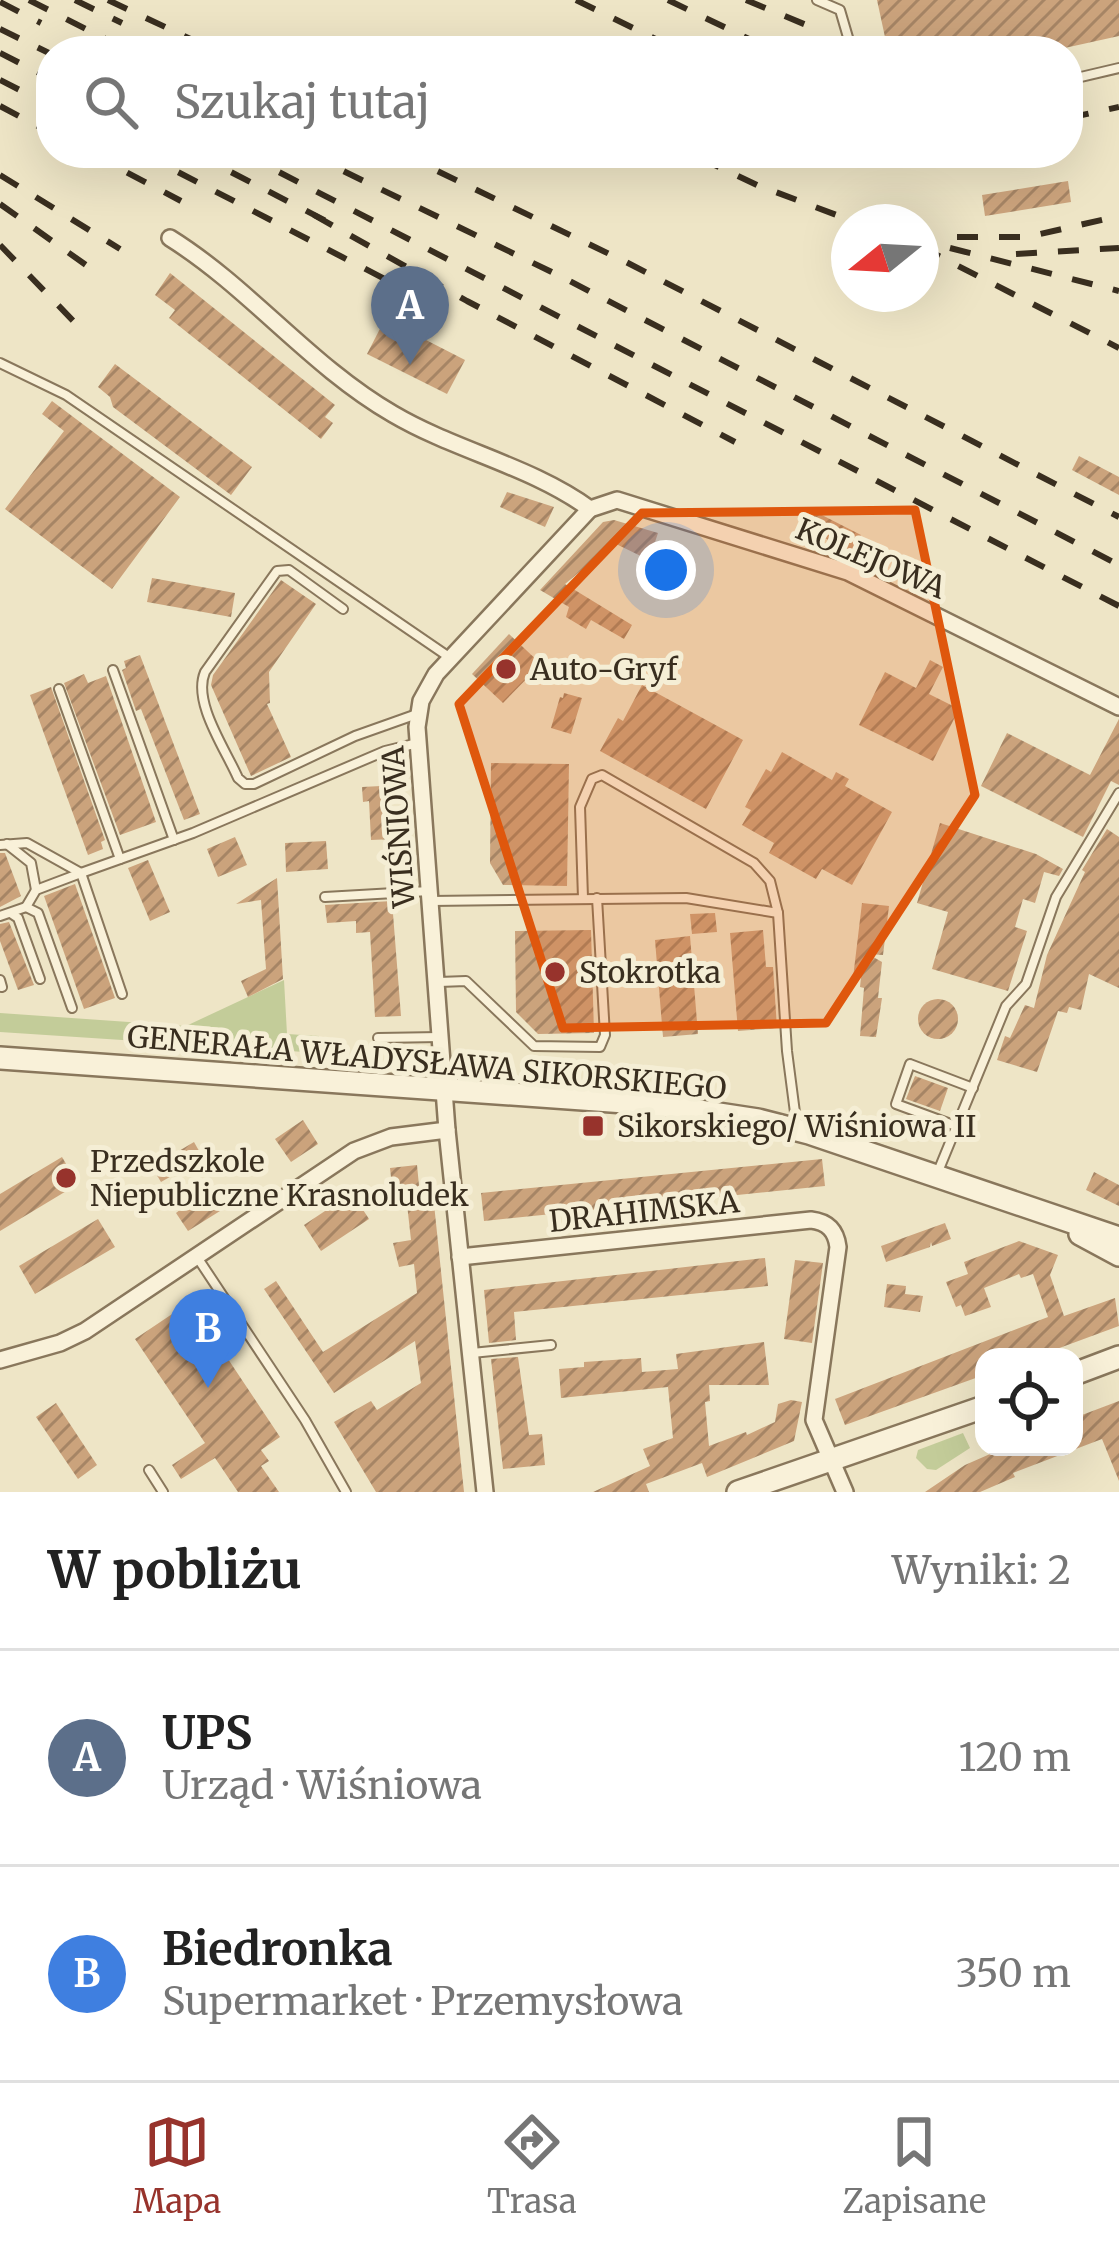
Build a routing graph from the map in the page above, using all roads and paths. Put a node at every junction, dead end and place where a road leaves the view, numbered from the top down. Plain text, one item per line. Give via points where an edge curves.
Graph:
1 (817, 0) edge
2 (848, 36) edge
3 (1119, 68) edge
4 (1083, 76) edge
5 (170, 238) dead end
6 (0, 363) edge
7 (590, 509) junction
8 (343, 609) dead end
9 (451, 658) junction
10 (113, 670) dead end
11 (59, 689) dead end
12 (1119, 707) edge
13 (418, 714) junction
14 (419, 742) junction
15 (1119, 793) edge
16 (174, 840) junction
17 (3, 844) edge
18 (120, 859) junction
19 (81, 873) junction
20 (36, 890) junction
21 (325, 896) dead end
22 (431, 896) junction
23 (584, 898) junction
24 (597, 898) junction
25 (26, 907) junction
26 (778, 913) junction
27 (5, 915) edge
28 (40, 979) dead end
29 (437, 982) junction
30 (122, 994) dead end
31 (73, 1007) dead end
32 (378, 1037) dead end
33 (441, 1037) junction
34 (0, 1058) edge
35 (973, 1088) junction
36 (445, 1089) junction
37 (956, 1126) junction
38 (447, 1130) junction
39 (797, 1130) junction
40 (936, 1175) junction
41 (1044, 1212) junction
42 (1119, 1238) edge
43 (196, 1256) junction
44 (1119, 1256) edge
45 (460, 1257) junction
46 (551, 1345) dead end
47 (470, 1353) junction
48 (1119, 1357) edge
49 (0, 1360) edge
50 (1083, 1371) edge
51 (975, 1410) edge
52 (830, 1461) junction
53 (149, 1470) dead end
54 (163, 1492) edge
55 (346, 1492) edge
56 (485, 1492) edge
57 (738, 1492) edge
58 (845, 1492) edge

1 - 2 lane via 840,10
3 - 4 lane
5 - 7 street via 394,415
6 - 9 lane via 66,395
7 - 9 street, WIŚNIOWA
7 - 12 street, KOLEJOWA via 627,502 848,572
8 - 13 lane via 289,570 277,571 205,672 205,703 241,782 254,784
9 - 13 street, WIŚNIOWA via 425,689
10 - 16 lane
11 - 18 lane
13 - 14 street, WIŚNIOWA
14 - 16 lane
14 - 22 street, WIŚNIOWA
15 - 35 lane via 1056,897 1026,984 1006,1006
16 - 18 lane
17 - 19 lane via 27,843
17 - 20 lane via 31,863
18 - 19 lane
19 - 20 lane
19 - 30 lane
20 - 25 lane
21 - 22 lane
22 - 23 lane
22 - 29 street, WIŚNIOWA
23 - 24 lane
23 - 26 lane via 580,807 602,775 754,863 770,881
24 - 26 lane via 686,898
24 - 29 lane via 605,1035 599,1047 534,1046 466,981
25 - 27 lane
25 - 31 lane via 38,913
26 - 39 lane
27 - 28 lane via 18,919
29 - 33 street, WIŚNIOWA
32 - 33 lane
33 - 36 street, WIŚNIOWA
34 - 36 street, GENERAŁA WŁADYSŁAWA SIKORSKIEGO
35 - 37 lane
35 - 37 lane via 910,1064 896,1104
36 - 38 street, WIŚNIOWA
36 - 39 street, GENERAŁA WŁADYSŁAWA SIKORSKIEGO via 653,1104
37 - 40 lane
38 - 43 street via 354,1151
38 - 45 street, WIŚNIOWA
39 - 40 street, GENERAŁA WŁADYSŁAWA SIKORSKIEGO
40 - 41 street, GENERAŁA WŁADYSŁAWA SIKORSKIEGO
41 - 42 street, GENERAŁA WŁADYSŁAWA SIKORSKIEGO
41 - 44 street
43 - 49 street via 72,1337
43 - 55 lane
45 - 47 street, WIŚNIOWA
45 - 52 street, DRAHIMSKA via 812,1220 831,1228 838,1247 814,1420
46 - 47 lane
47 - 56 street, WIŚNIOWA
48 - 50 street
51 - 52 street
52 - 57 street
52 - 58 street
53 - 54 lane

